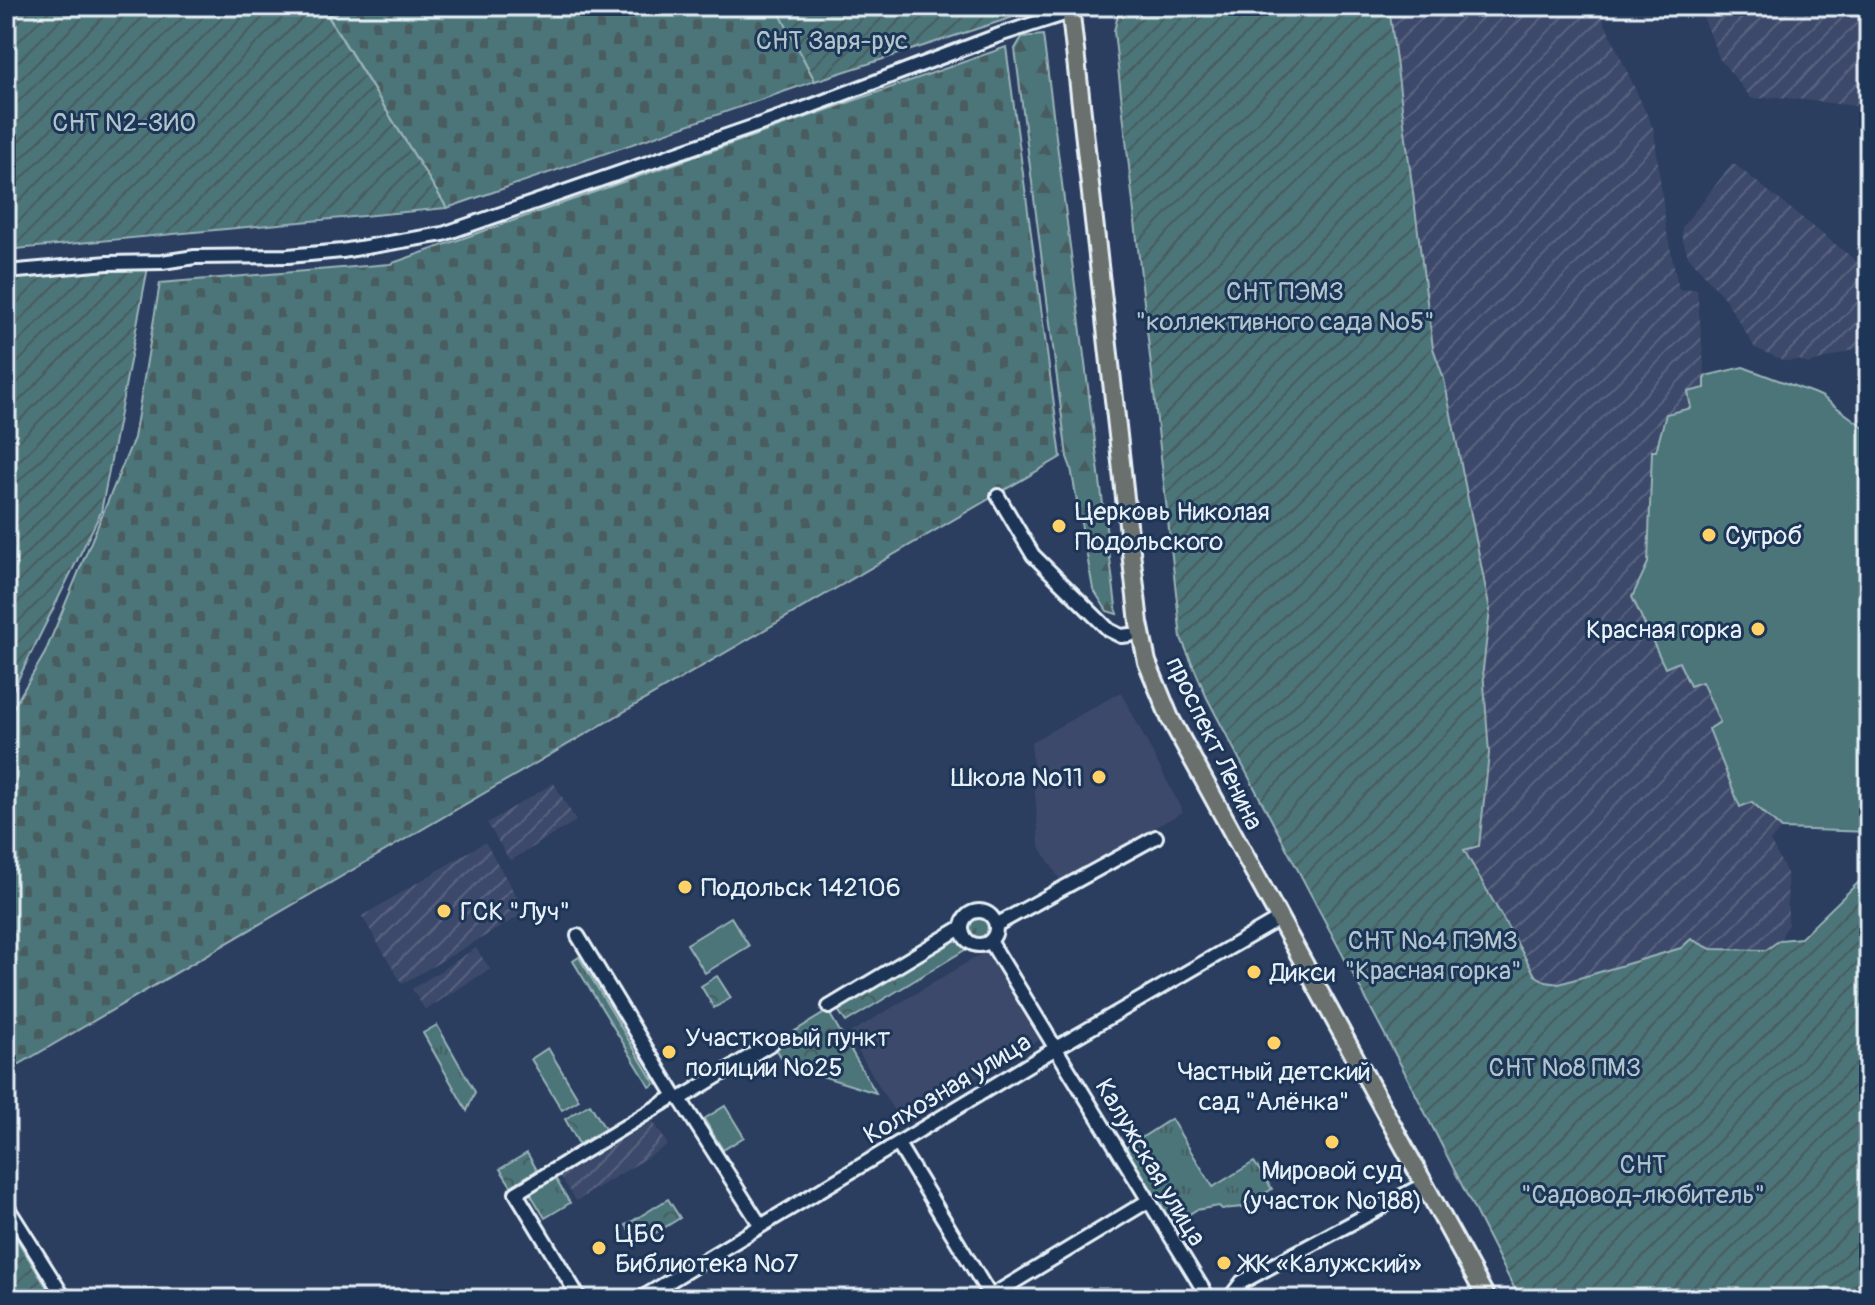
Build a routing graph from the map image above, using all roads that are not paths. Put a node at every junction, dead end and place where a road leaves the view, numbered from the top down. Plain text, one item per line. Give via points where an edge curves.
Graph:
1 (1063, 9) edge
2 (6, 272) edge
3 (998, 496) dead end
4 (1130, 635) junction
5 (1156, 837) dead end
6 (1274, 922) junction
7 (996, 925) junction
8 (962, 927) junction
9 (578, 936) dead end
10 (990, 941) junction
11 (829, 1007) dead end
12 (772, 1043) dead end
13 (1056, 1048) junction
14 (678, 1098) junction
15 (898, 1144) junction
16 (1415, 1189) junction
17 (1148, 1201) junction
18 (6, 1205) edge
19 (761, 1226) junction
20 (989, 1298) edge
21 (65, 1299) edge
22 (580, 1299) edge
23 (640, 1299) edge
24 (1209, 1299) edge
25 (1229, 1299) edge
26 (1475, 1299) edge
27 (1487, 1299) edge

1 - 2 street via 798,111 443,234 329,252
1 - 4 main road, проспект Ленина
1 - 6 main road, проспект Ленина via 1147,662
3 - 4 street via 1033,555 1109,630
4 - 6 main road, проспект Ленина via 1160,721
5 - 7 street
6 - 13 street, Колхозная улица
6 - 16 main road, проспект Ленина
6 - 27 main road, проспект Ленина
7 - 8 street via 981,910 970,913
7 - 10 street
8 - 10 street via 974,944
8 - 11 street
9 - 14 street
10 - 13 street, Калужская улица
12 - 14 street
13 - 15 street, Колхозная улица
13 - 17 street, Калужская улица
14 - 19 street
14 - 22 street via 516,1193
15 - 19 street, Колхозная улица
15 - 20 street
16 - 25 street via 1242,1282
16 - 26 main road, проспект Ленина
17 - 20 street
17 - 24 street, Калужская улица
18 - 21 street
19 - 23 street, Колхозная улица

